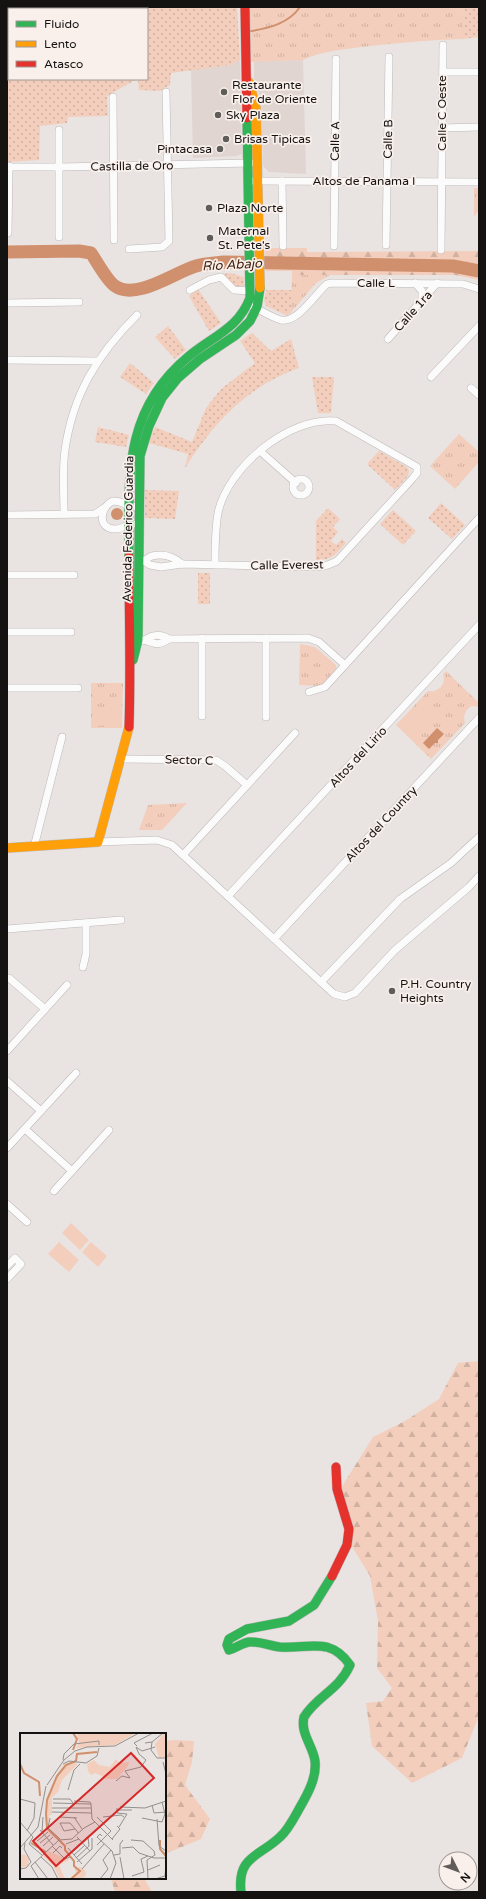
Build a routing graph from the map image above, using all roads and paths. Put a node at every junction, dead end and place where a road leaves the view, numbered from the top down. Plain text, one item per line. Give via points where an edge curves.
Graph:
1 (246, 7) edge
2 (443, 45) dead end
3 (389, 57) dead end
4 (336, 59) dead end
5 (443, 72) junction
6 (479, 72) edge
7 (247, 79) junction
8 (166, 92) dead end
9 (113, 97) dead end
10 (479, 127) edge
11 (442, 128) junction
12 (59, 130) dead end
13 (248, 163) junction
14 (258, 163) junction
15 (166, 165) junction
16 (8, 166) edge
17 (113, 166) junction
18 (60, 167) junction
19 (258, 180) junction
20 (248, 181) junction
21 (282, 181) junction
22 (334, 181) junction
23 (387, 181) junction
24 (442, 182) junction
25 (479, 182) edge
26 (8, 233) dead end
27 (59, 237) dead end
28 (114, 240) dead end
29 (386, 245) dead end
30 (283, 246) dead end
31 (334, 246) dead end
32 (129, 248) dead end
33 (254, 248) junction
34 (441, 250) dead end
35 (255, 281) junction
36 (415, 283) junction
37 (437, 283) junction
38 (479, 289) edge
39 (190, 290) dead end
40 (250, 291) junction
41 (422, 301) junction
42 (79, 302) dead end
43 (7, 303) edge
44 (252, 306) junction
45 (137, 315) dead end
46 (479, 326) edge
47 (388, 339) dead end
48 (7, 360) edge
49 (97, 361) junction
50 (431, 377) dead end
51 (471, 388) dead end
52 (479, 395) edge
53 (260, 451) junction
54 (296, 483) dead end
55 (134, 507) junction
56 (104, 508) junction
57 (64, 514) junction
58 (95, 514) junction
59 (7, 515) edge
60 (479, 518) edge
61 (103, 521) junction
62 (129, 524) junction
63 (139, 524) junction
64 (128, 561) junction
65 (142, 561) junction
66 (182, 564) junction
67 (215, 565) junction
68 (7, 575) edge
69 (74, 575) dead end
70 (479, 625) edge
71 (7, 632) edge
72 (71, 632) dead end
73 (202, 638) junction
74 (266, 638) junction
75 (137, 640) junction
76 (345, 665) junction
77 (7, 688) edge
78 (78, 688) dead end
79 (309, 692) dead end
80 (202, 716) dead end
81 (266, 717) dead end
82 (479, 718) edge
83 (295, 733) dead end
84 (62, 737) dead end
85 (122, 759) junction
86 (247, 785) junction
87 (479, 837) edge
88 (98, 842) junction
89 (34, 847) junction
90 (7, 848) edge
91 (183, 855) junction
92 (479, 876) edge
93 (228, 896) junction
94 (121, 920) dead end
95 (86, 923) junction
96 (7, 929) edge
97 (274, 938) junction
98 (82, 966) dead end
99 (7, 978) edge
100 (321, 982) junction
101 (67, 985) dead end
102 (45, 1009) junction
103 (7, 1051) edge
104 (76, 1073) dead end
105 (7, 1081) edge
106 (41, 1111) junction
107 (24, 1129) junction
108 (109, 1130) dead end
109 (7, 1148) edge
110 (72, 1171) junction
111 (54, 1191) dead end
112 (8, 1205) edge
113 (27, 1222) dead end
114 (7, 1266) edge
115 (7, 1279) edge
116 (336, 1467) dead end
117 (241, 1892) edge

1 - 7 street, Avenida Federico Guardia
2 - 5 street, Calle C Oeste
3 - 23 street, Calle B
4 - 22 street, Calle A
5 - 6 street
5 - 11 street, Calle C Oeste
7 - 13 street, Avenida Federico Guardia
7 - 14 street, Avenida Federico Guardia via 256,108
8 - 15 street
9 - 17 street
10 - 11 street
11 - 24 street, Calle C Oeste
12 - 18 street
13 - 14 street, Castilla de Oro
13 - 15 street, Castilla de Oro
13 - 20 street, Avenida Federico Guardia
14 - 19 street, Avenida Federico Guardia
15 - 17 street, Castilla de Oro
15 - 32 street via 169,241 162,248
16 - 18 street, Castilla de Oro
16 - 26 street
17 - 18 street, Castilla de Oro
17 - 28 street
18 - 27 street
19 - 20 street, Altos de Panama I
19 - 21 street, Altos de Panama I
19 - 33 street, Avenida Federico Guardia
20 - 33 street, Avenida Federico Guardia
21 - 22 street, Altos de Panama I
21 - 30 street
22 - 23 street, Altos de Panama I
22 - 31 street, Calle A
23 - 24 street, Altos de Panama I
23 - 29 street, Calle B
24 - 25 street, Altos de Panama I
24 - 34 street, Calle C Oeste
33 - 35 street, Avenida Federico Guardia
35 - 40 street, Avenida Federico Guardia
35 - 44 street, Avenida Federico Guardia via 260,295
36 - 37 street, Calle L
36 - 41 street via 422,291
36 - 44 street, Calle L via 327,284 297,316 287,321
37 - 38 street, Calle L via 463,284
37 - 41 street, Calle 1ra
39 - 40 street via 209,280 222,277 234,290
40 - 44 street, Avenida Federico Guardia
41 - 47 street, Calle 1ra
42 - 43 street
44 - 55 street, Avenida Federico Guardia via 249,322 243,329 186,370 158,396 140,456
45 - 49 street via 116,336
46 - 50 street
48 - 49 street
49 - 57 street via 81,390 70,424 65,451
51 - 52 street
53 - 54 street
53 - 67 street via 242,469 229,488 218,512
53 - 67 street, Calle Everest via 297,427 324,420 336,421 417,467 417,473 337,560 328,565
55 - 56 street via 113,501
55 - 62 street, Avenida Federico Guardia
55 - 63 street, Avenida Federico Guardia
56 - 58 street
56 - 61 street
57 - 58 street
57 - 59 street
58 - 61 street
60 - 76 street
61 - 62 street via 114,529
62 - 63 street
62 - 64 street, Avenida Federico Guardia
63 - 65 street, Avenida Federico Guardia
64 - 65 street, Calle Everest
64 - 75 street, Avenida Federico Guardia
65 - 66 street, Calle Everest via 161,567
65 - 66 street, Calle Everest via 151,556 163,555
65 - 75 street, Avenida Federico Guardia
66 - 67 street, Calle Everest
68 - 69 street
70 - 93 street, Altos del Lirio
71 - 72 street
73 - 74 street
73 - 75 street via 169,639 157,635
73 - 80 street
74 - 76 street via 314,639
74 - 81 street
75 - 85 street, Avenida Federico Guardia via 131,668 129,730
76 - 79 street via 325,687
77 - 78 street
82 - 97 street, Altos del Country
83 - 86 street
84 - 89 street
85 - 86 street, Sector C via 216,760
85 - 88 street, Avenida Federico Guardia
86 - 91 street
87 - 100 street via 452,863 400,899
88 - 89 street
88 - 91 street via 157,840 172,846
89 - 90 street
91 - 93 street
92 - 100 street via 395,950 355,993 345,997 334,994
93 - 97 street
94 - 95 street
95 - 96 street
95 - 98 street via 86,954
97 - 100 street
99 - 102 street
101 - 102 street
102 - 103 street
104 - 106 street
105 - 106 street
106 - 107 street
107 - 109 street
107 - 110 street
108 - 110 street
110 - 111 street
112 - 113 street
114 - 115 street via 15,1258 22,1264
116 - 117 street via 337,1489 349,1530 347,1545 326,1587 314,1605 289,1621 247,1629 229,1640 227,1645 229,1650 236,1650 249,1642 281,1647 326,1646 345,1656 350,1666 339,1685 304,1718 304,1729 315,1761 315,1773 307,1796 281,1836 249,1860 240,1873

